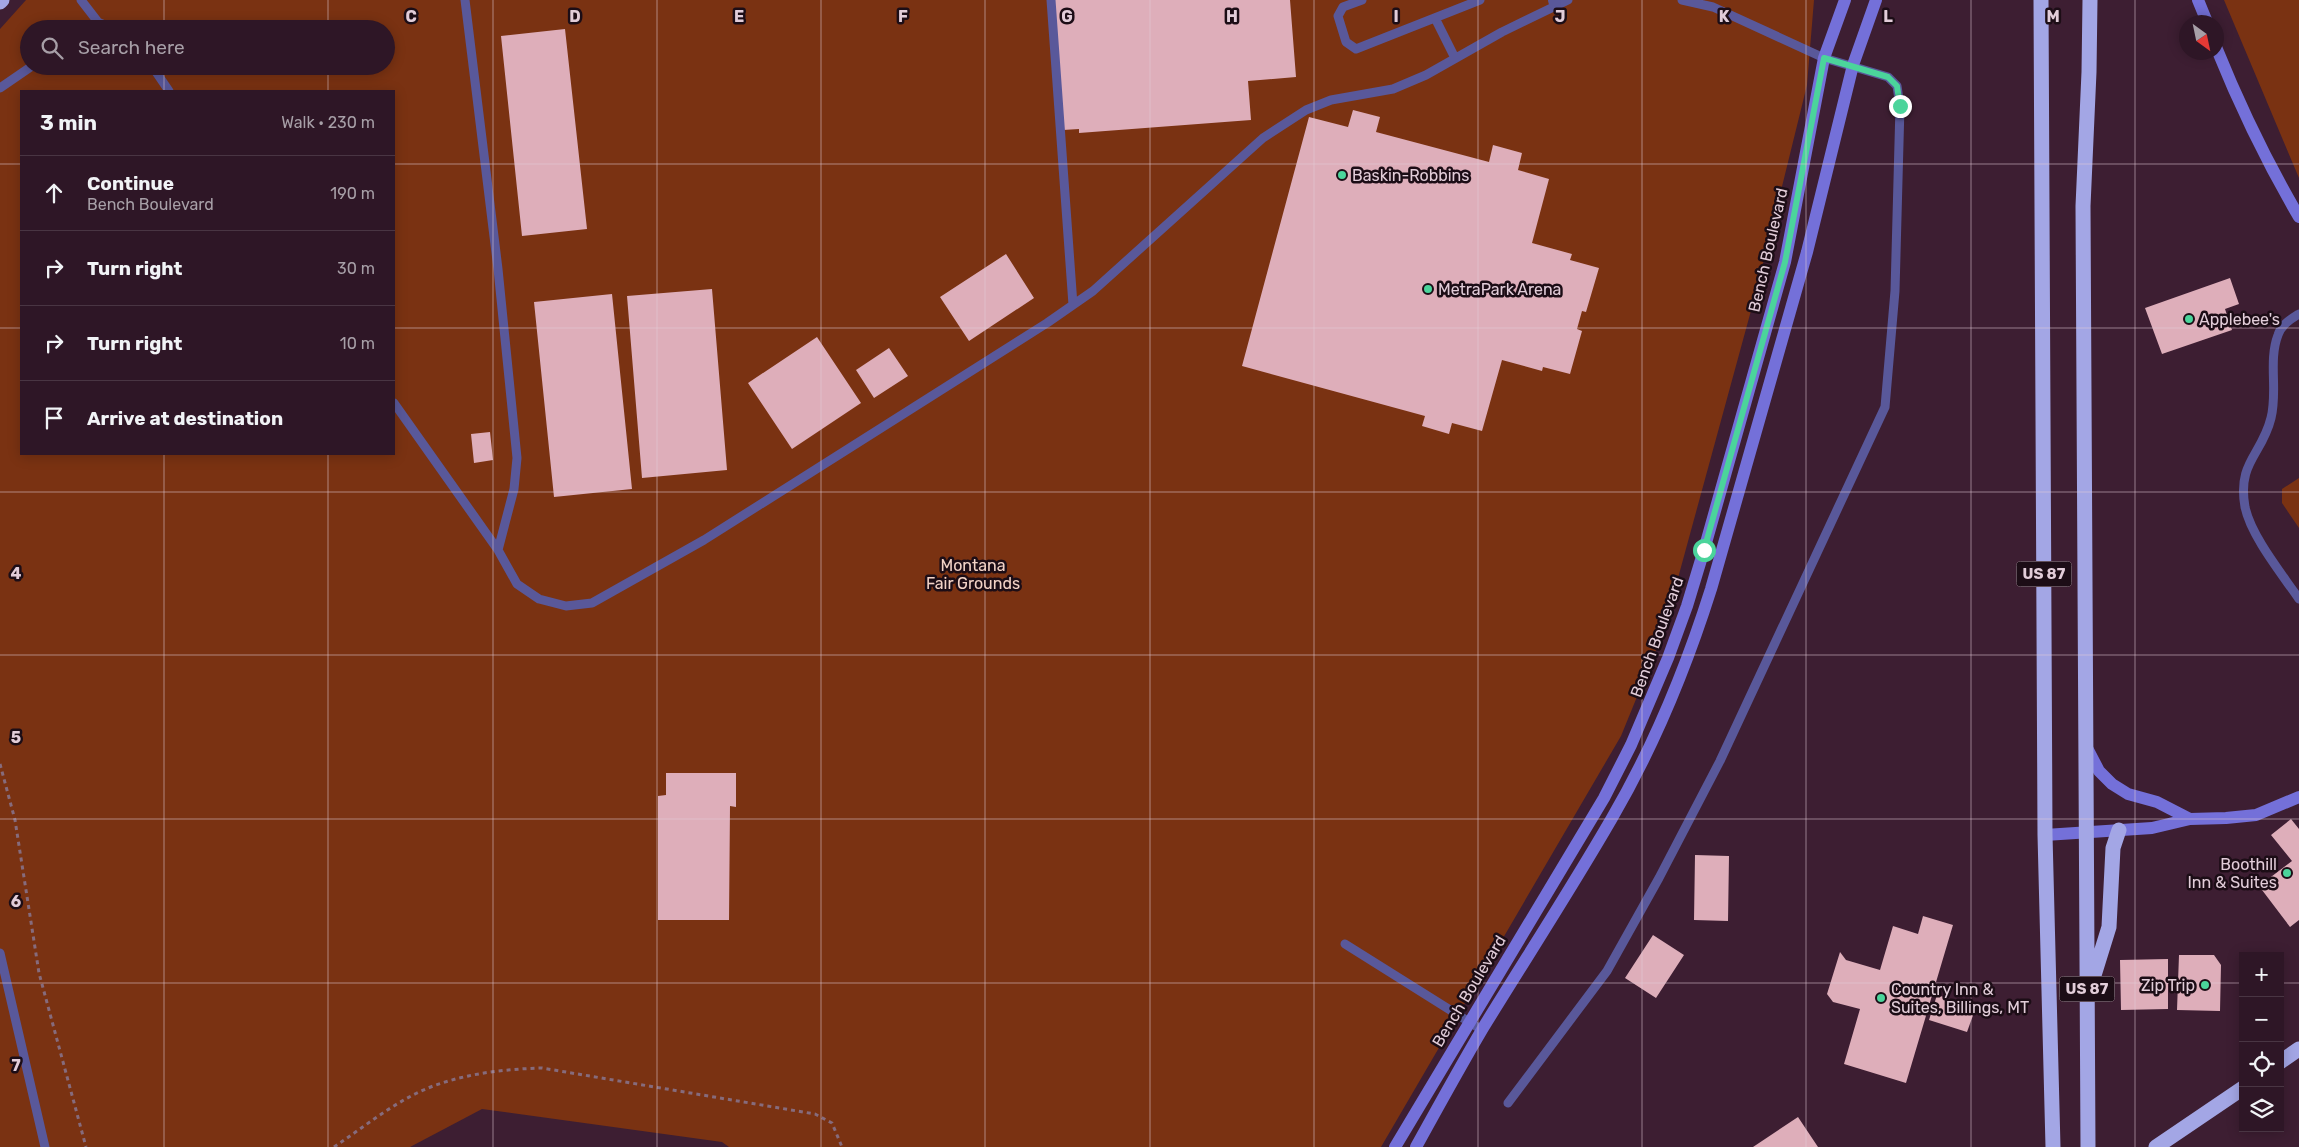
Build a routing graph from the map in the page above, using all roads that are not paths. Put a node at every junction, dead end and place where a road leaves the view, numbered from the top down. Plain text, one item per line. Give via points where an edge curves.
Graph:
1 (81, 0) edge
2 (465, 0) edge
3 (1051, 0) edge
4 (1362, 0) edge
5 (1480, 0) edge
6 (1568, 0) edge
7 (1682, 0) edge
8 (1845, 0) edge
9 (1876, 0) edge
10 (2041, 0) edge
11 (2090, 0) edge
12 (2198, 0) edge
13 (1555, 2) edge
14 (1715, 4) edge
15 (2204, 15) edge
16 (1435, 18) junction
17 (96, 20) edge
18 (1455, 58) junction
19 (1824, 58) junction
20 (2221, 60) edge
21 (1853, 65) junction
22 (20, 74) edge
23 (158, 75) edge
24 (0, 88) edge
25 (169, 90) edge
26 (2299, 217) edge
27 (1073, 305) junction
28 (2299, 314) edge
29 (395, 404) edge
30 (498, 550) junction
31 (2299, 599) edge
32 (2086, 746) junction
33 (2299, 797) edge
34 (2190, 819) junction
35 (2119, 830) junction
36 (2085, 832) junction
37 (2045, 835) junction
38 (1345, 944) dead end
39 (0, 953) edge
40 (2088, 993) junction
41 (1469, 1022) junction
42 (1482, 1030) junction
43 (2299, 1050) edge
44 (2284, 1059) edge
45 (2239, 1091) edge
46 (1508, 1103) dead end
47 (44, 1147) edge
48 (1395, 1147) edge
49 (1416, 1147) edge
50 (2053, 1147) edge
51 (2088, 1147) edge
52 (2156, 1147) edge

1 - 17 lane
2 - 30 lane via 517,458 514,489
3 - 27 lane
4 - 16 lane via 1344,7 1338,16 1346,42 1356,49
5 - 16 lane
6 - 13 lane
7 - 14 lane
8 - 19 main road, Bench Boulevard
9 - 21 main road
10 - 37 highway, US 87
11 - 32 highway, US 87 via 2084,206
12 - 15 main road
13 - 18 lane
14 - 19 lane
16 - 18 lane
18 - 27 lane via 1393,89 1331,100 1306,110 1264,138 1093,291
19 - 21 lane
19 - 41 main road, Bench Boulevard via 1785,262 1687,606 1642,722 1604,798
20 - 26 main road via 2265,159
21 - 42 main road via 1807,252 1695,640 1658,728 1616,811
21 - 46 lane via 1888,77 1897,86 1900,106 1895,290 1885,407 1720,761 1659,878 1607,971
22 - 24 lane
23 - 25 lane
27 - 30 lane via 704,540 592,603 566,606 539,598 517,584
28 - 31 lane via 2278,334 2271,417 2247,468 2244,498 2256,532
29 - 30 lane
32 - 34 main road via 2099,772 2112,784 2128,794 2157,802
32 - 36 highway, US 87
33 - 34 main road via 2256,815
34 - 35 main road via 2152,828
35 - 36 main road
35 - 40 highway via 2113,848 2110,927
36 - 37 main road
36 - 40 highway, US 87
37 - 50 highway, US 87
38 - 41 lane
39 - 47 lane
40 - 51 highway, US 87
41 - 42 lane
41 - 48 main road, Bench Boulevard
42 - 49 main road
43 - 44 highway
45 - 52 highway

